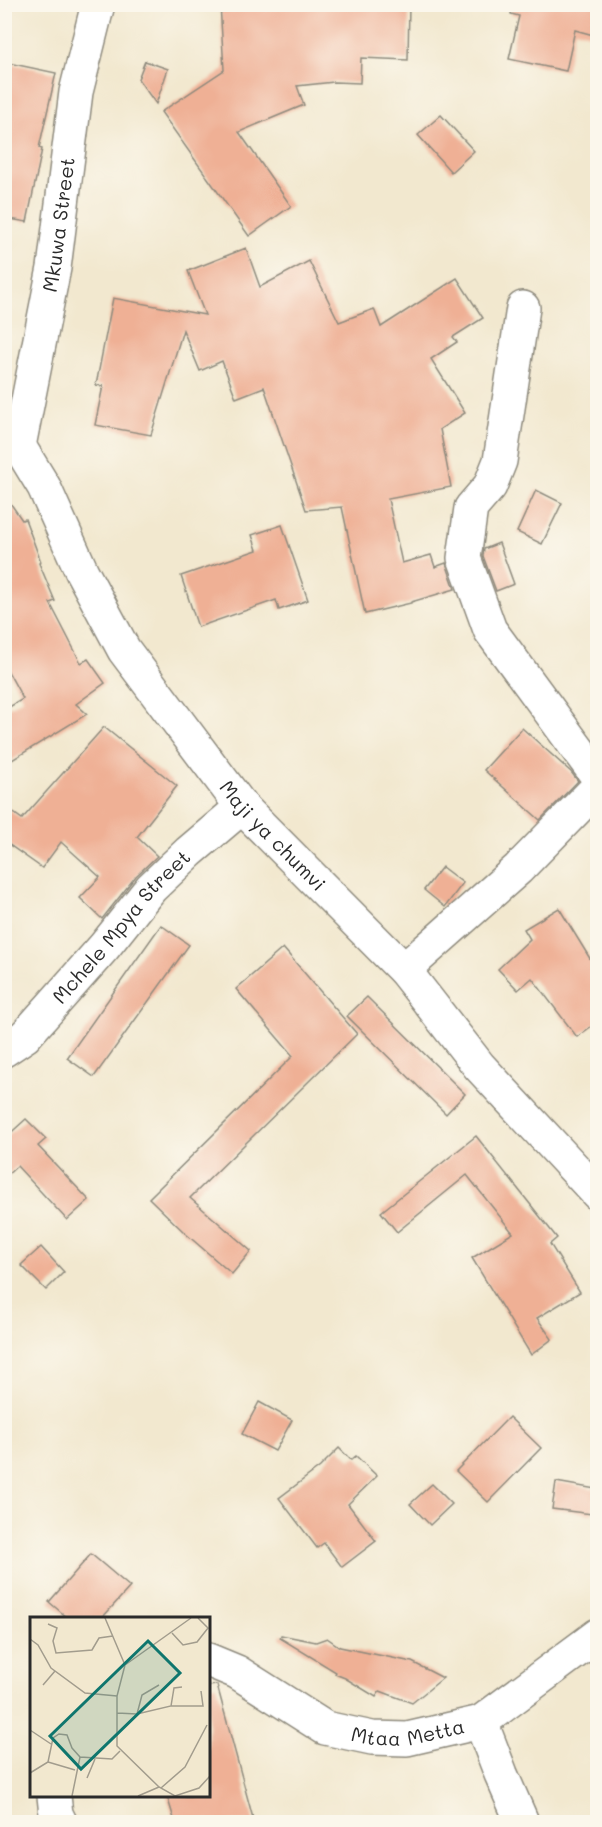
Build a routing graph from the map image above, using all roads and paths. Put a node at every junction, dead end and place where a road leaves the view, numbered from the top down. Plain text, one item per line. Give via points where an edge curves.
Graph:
1 (98, 4) edge
2 (523, 308) dead end
3 (12, 441) edge
4 (597, 777) edge
5 (597, 788) edge
6 (242, 807) junction
7 (404, 970) junction
8 (4, 1050) edge
9 (597, 1194) edge
10 (597, 1635) edge
11 (210, 1661) edge
12 (481, 1722) junction
13 (54, 1797) edge
14 (60, 1822) edge
15 (522, 1822) edge

1 - 3 street, Mkuwa Street via 76,92 54,268
2 - 4 street via 500,461 489,486 471,508 464,558 490,630
3 - 6 street, Maji ya chumvi via 44,487 82,572 124,650
5 - 7 street via 518,869
6 - 7 street, Maji ya chumvi
6 - 8 street, Mchele Mpya Street via 151,888 25,1036
7 - 9 street, Maji ya chumvi via 479,1066
10 - 12 street, Mtaa Metta
11 - 12 street, Mtaa Metta via 237,1672 325,1728 372,1738 407,1739
12 - 15 street
13 - 14 street

